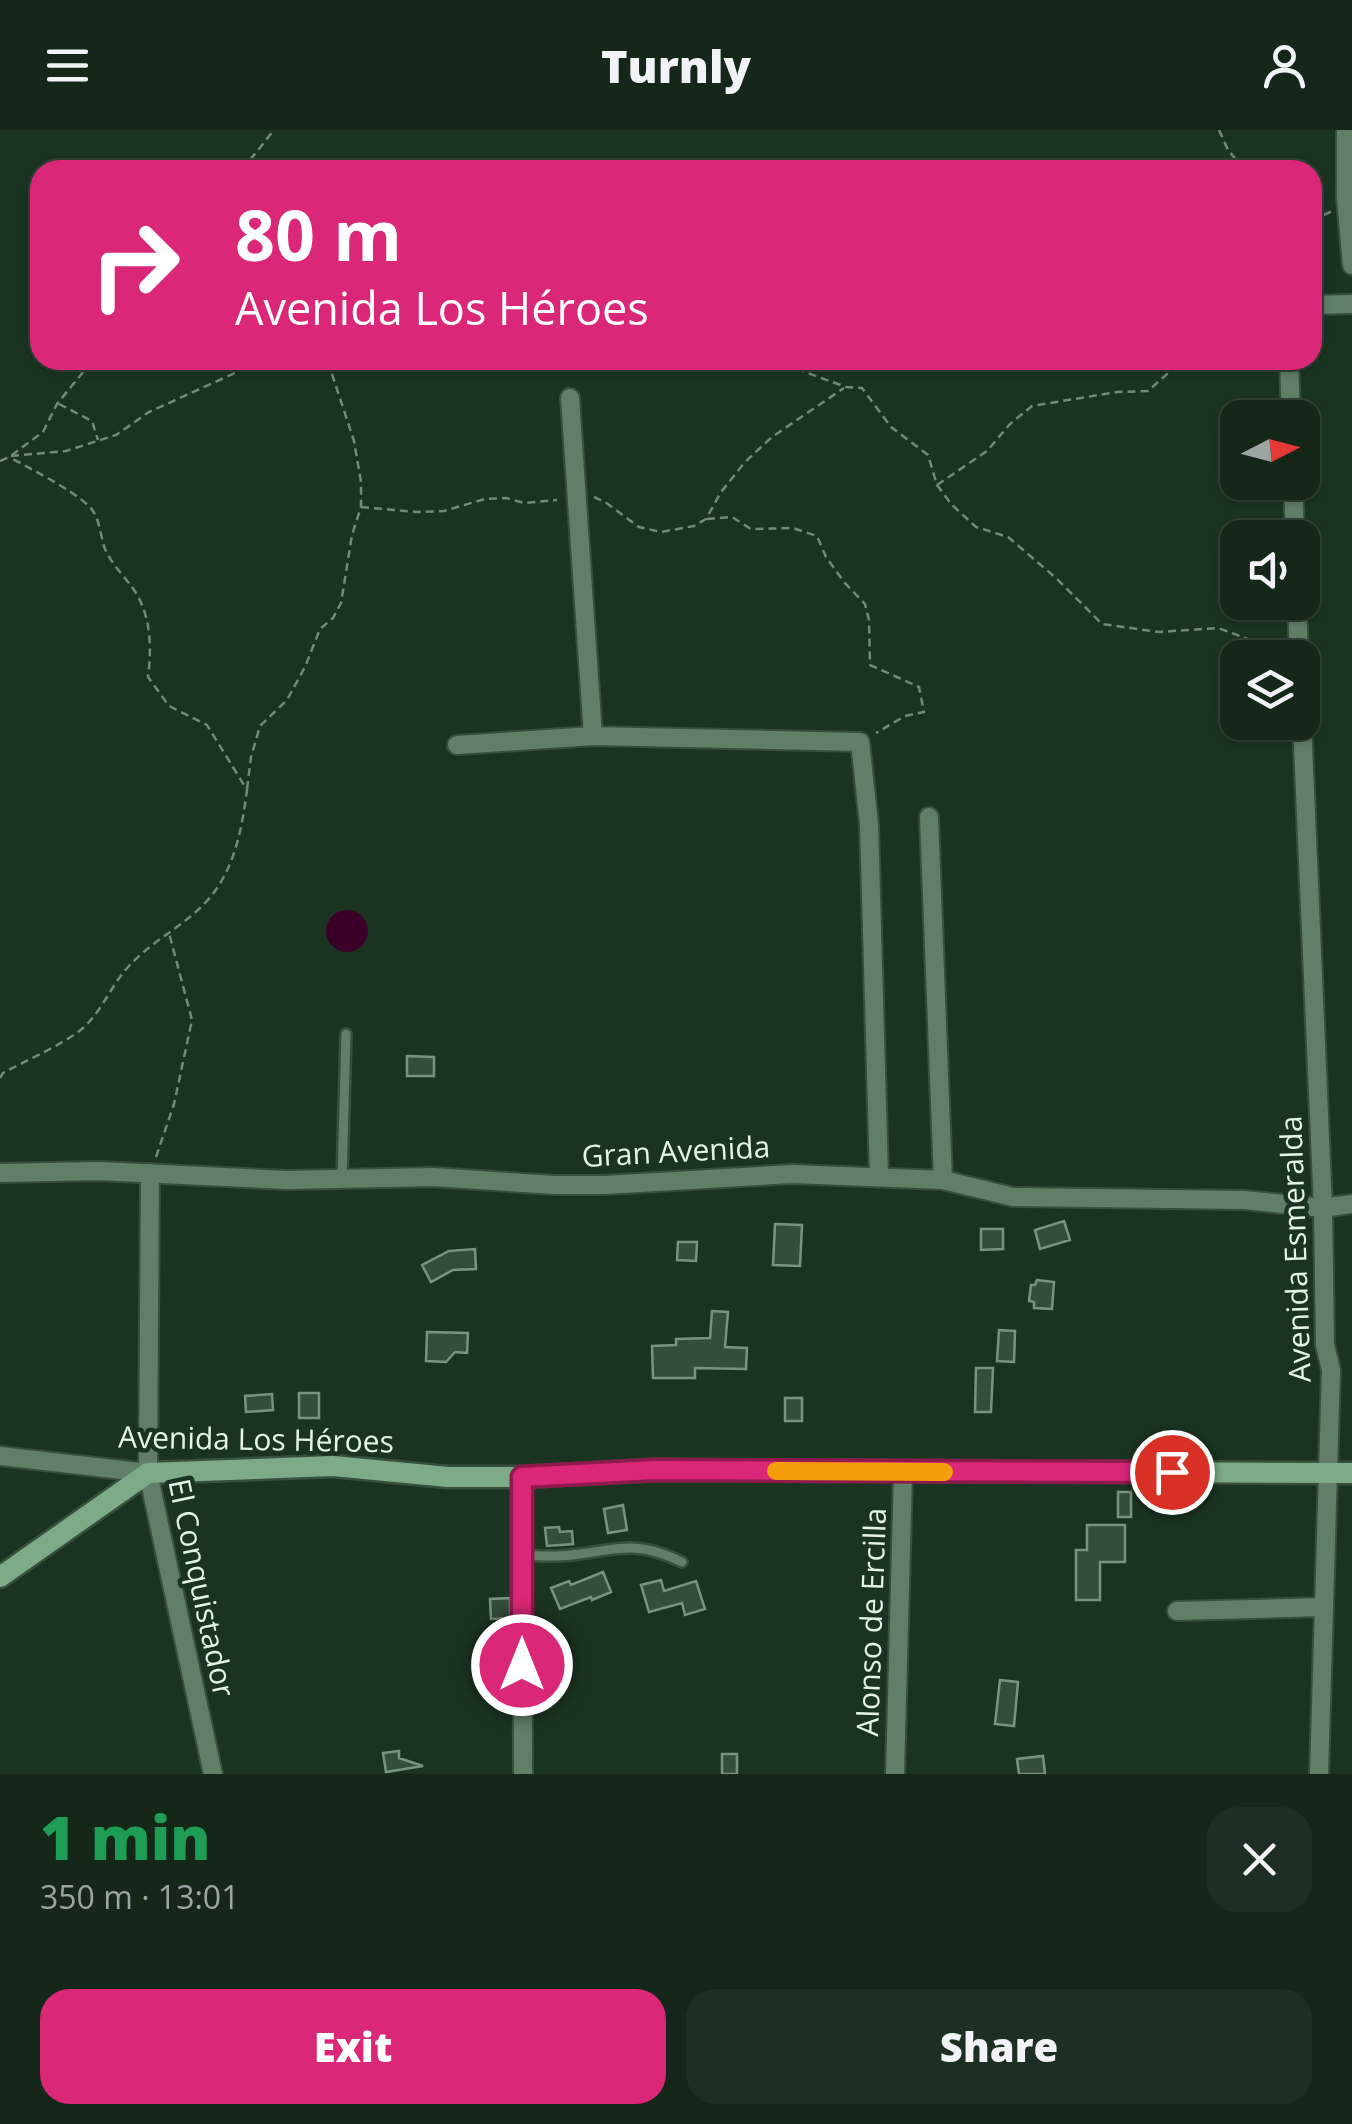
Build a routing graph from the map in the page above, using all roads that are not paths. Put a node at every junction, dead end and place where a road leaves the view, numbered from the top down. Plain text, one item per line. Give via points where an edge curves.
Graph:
1 (1346, 130) edge
2 (1352, 265) edge
3 (1352, 304) edge
4 (1322, 305) edge
5 (1289, 370) edge
6 (570, 398) dead end
7 (1290, 400) edge
8 (593, 736) junction
9 (1303, 740) edge
10 (457, 745) dead end
11 (930, 817) dead end
12 (346, 1034) dead end
13 (150, 1173) junction
14 (0, 1174) edge
15 (879, 1177) junction
16 (342, 1180) junction
17 (943, 1180) junction
18 (1352, 1204) edge
19 (1323, 1208) junction
20 (0, 1456) edge
21 (903, 1472) junction
22 (1326, 1472) junction
23 (148, 1473) junction
24 (1352, 1473) edge
25 (522, 1477) junction
26 (522, 1555) junction
27 (682, 1562) dead end
28 (0, 1577) edge
29 (1322, 1607) junction
30 (1178, 1611) dead end
31 (213, 1774) edge
32 (523, 1774) edge
33 (895, 1774) edge
34 (1318, 1774) edge

1 - 2 street
3 - 4 street
5 - 7 street
6 - 8 street
8 - 10 street
8 - 15 street via 860,742 869,824
9 - 19 street, Avenida Esmeralda
11 - 17 street
12 - 16 lane
13 - 14 street, Gran Avenida
13 - 16 street, Gran Avenida
13 - 23 street, El Conquistador
15 - 16 street, Gran Avenida via 792,1174 570,1185
15 - 17 street, Gran Avenida
17 - 19 street, Gran Avenida via 1013,1197 1244,1200
18 - 19 street, Gran Avenida
19 - 22 street, Avenida Esmeralda via 1324,1330 1331,1370
20 - 23 street, Avenida Los Héroes
21 - 22 street, Avenida Los Héroes
21 - 25 street, Avenida Los Héroes via 654,1470
21 - 33 street, Alonso de Ercilla
22 - 24 street, Avenida Los Héroes
22 - 29 street, Avenida Esmeralda
23 - 25 street, Avenida Los Héroes via 333,1466
23 - 28 street
23 - 31 street, El Conquistador
25 - 26 street
26 - 27 lane via 625,1547
26 - 32 street
29 - 30 street
29 - 34 street, Avenida Esmeralda

